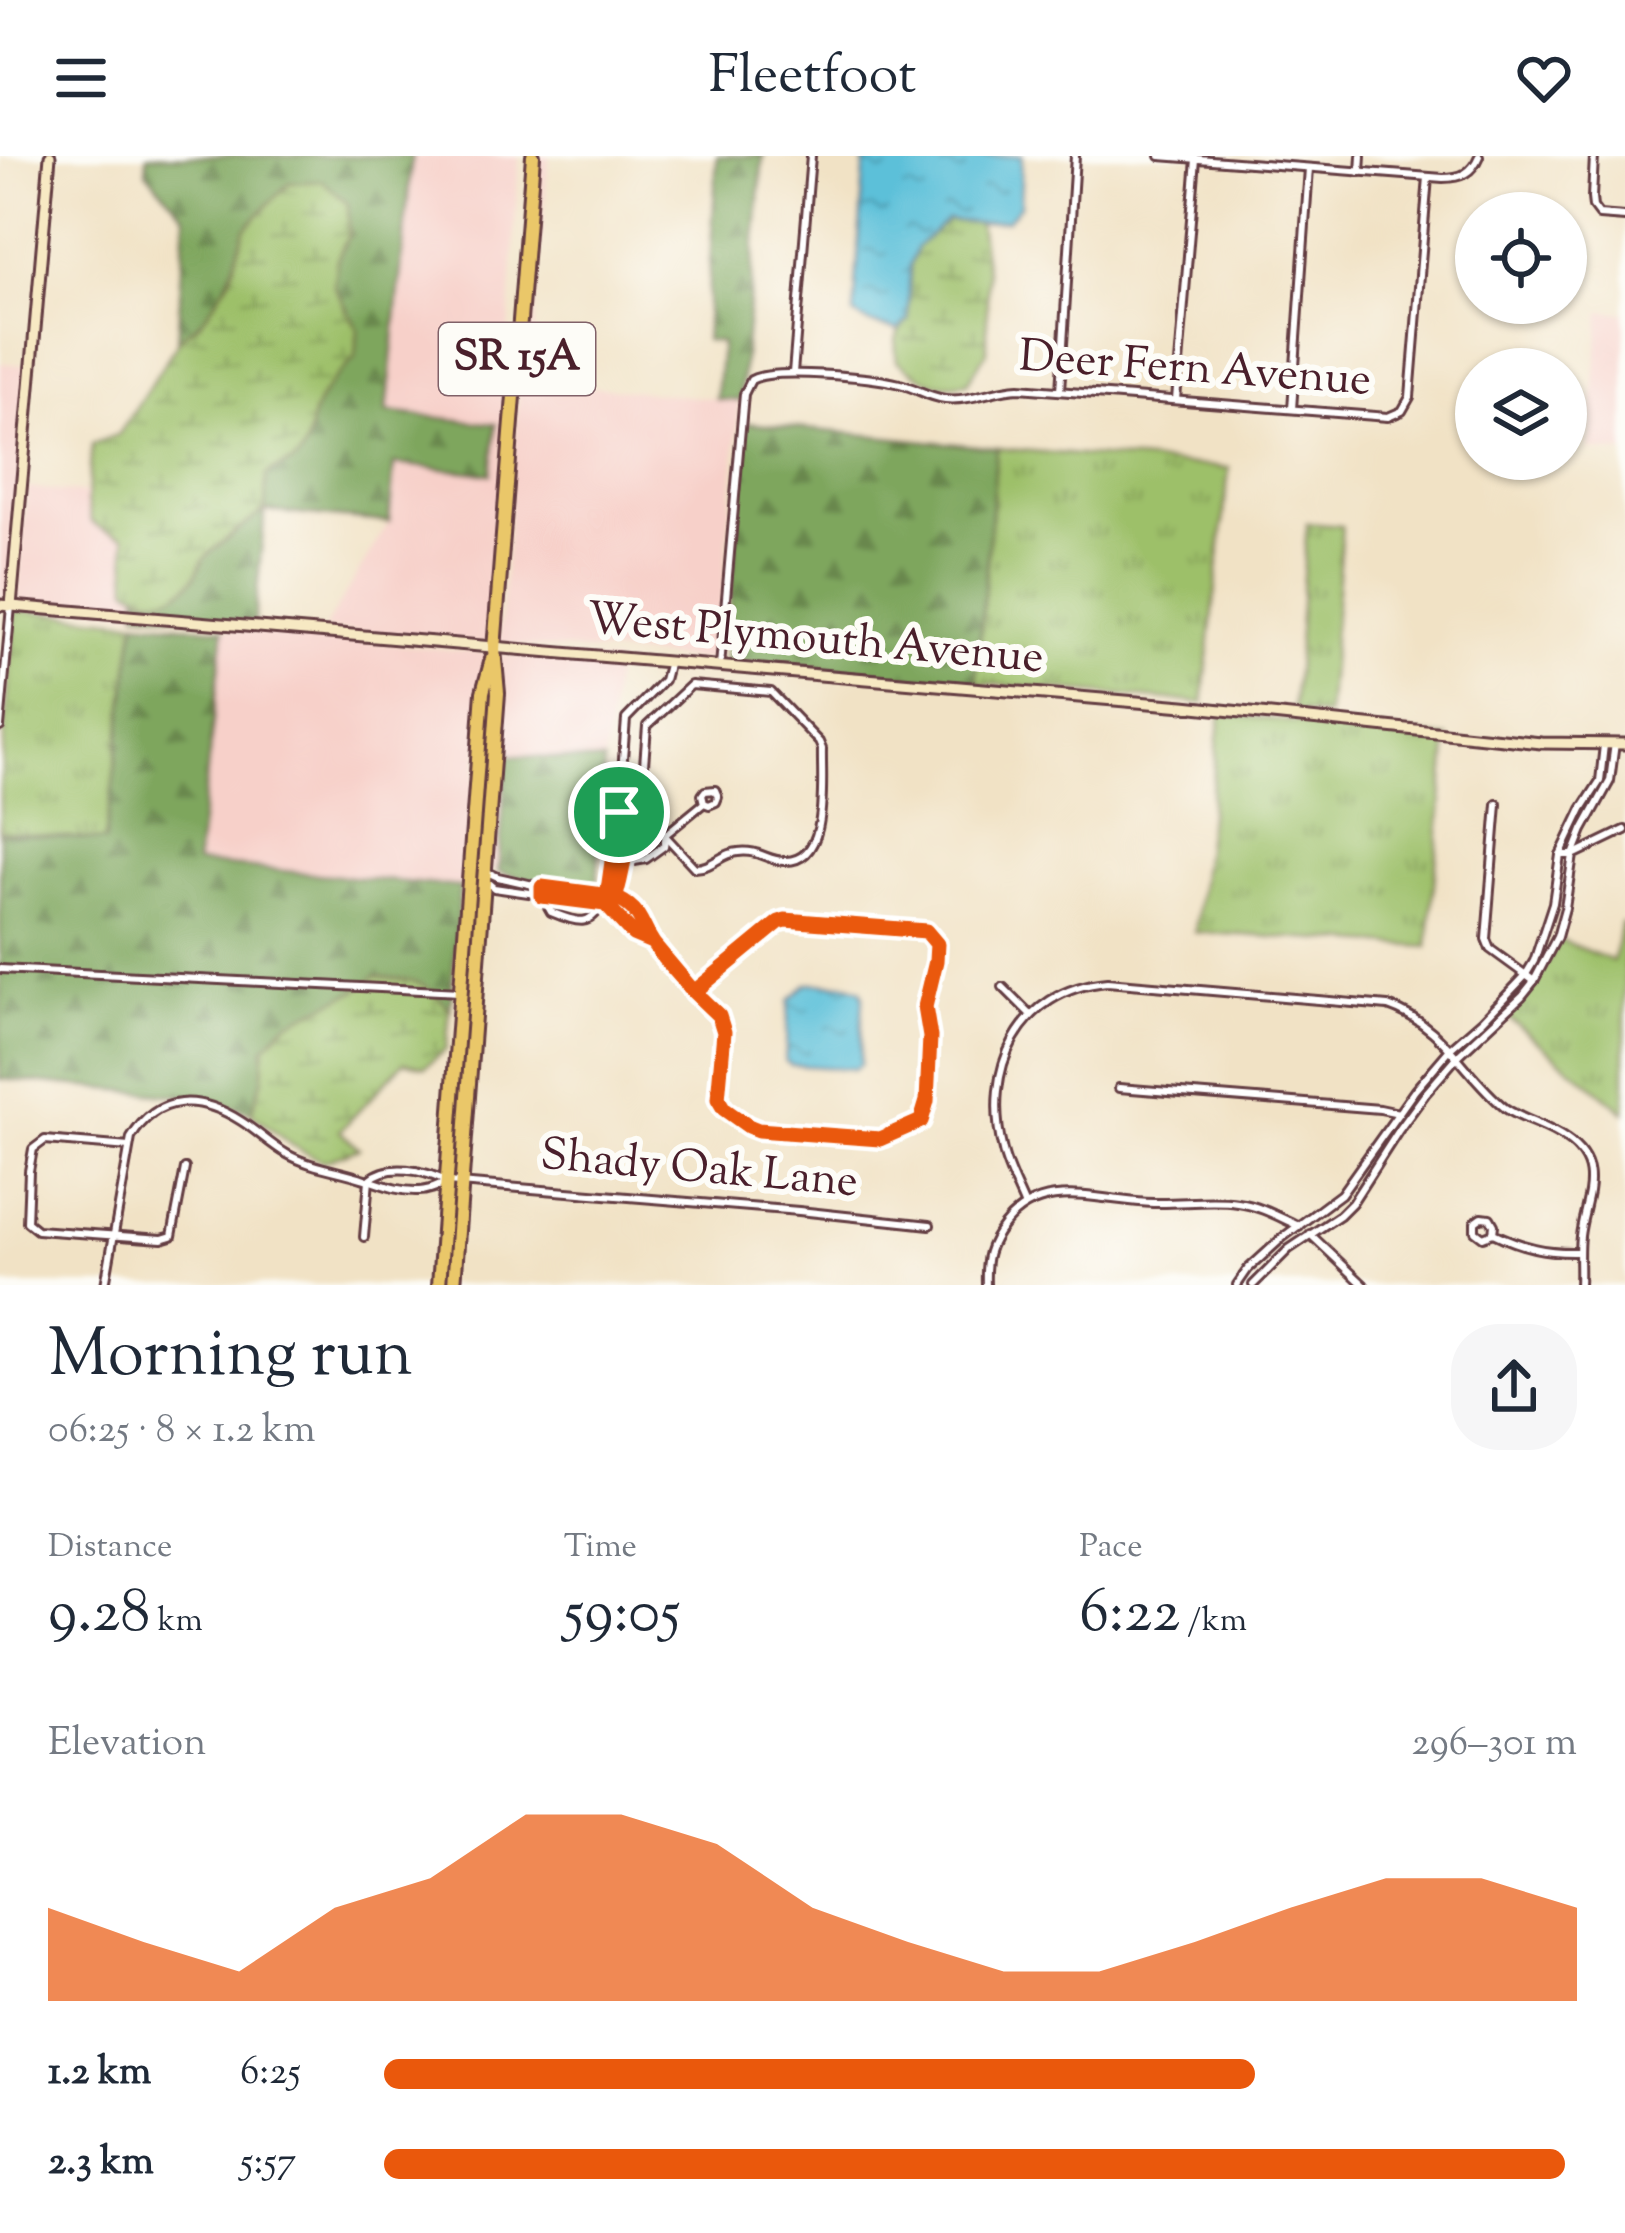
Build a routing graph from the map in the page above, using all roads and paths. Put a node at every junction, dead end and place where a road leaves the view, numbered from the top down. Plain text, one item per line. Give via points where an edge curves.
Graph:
1 (50, 156) edge
2 (533, 156) edge
3 (811, 156) edge
4 (1075, 156) edge
5 (1160, 156) edge
6 (1361, 156) edge
7 (1479, 156) edge
8 (1594, 156) edge
9 (1196, 159) edge
10 (1244, 159) edge
11 (1309, 168) junction
12 (1360, 172) junction
13 (1428, 177) junction
14 (1625, 217) edge
15 (793, 373) junction
16 (1060, 391) junction
17 (1176, 400) junction
18 (1292, 409) junction
19 (5, 605) edge
20 (494, 649) junction
21 (669, 661) junction
22 (720, 665) junction
23 (0, 727) edge
24 (1615, 743) edge
25 (704, 802) dead end
26 (1497, 804) dead end
27 (619, 812) junction
28 (1625, 830) edge
29 (666, 833) junction
30 (637, 845) junction
31 (615, 849) junction
32 (625, 850) junction
33 (471, 855) junction
34 (1561, 855) junction
35 (1573, 855) junction
36 (641, 860) junction
37 (618, 863) junction
38 (485, 876) junction
39 (469, 878) junction
40 (542, 892) junction
41 (611, 896) junction
42 (483, 904) junction
43 (605, 904) junction
44 (632, 908) junction
45 (620, 920) junction
46 (652, 942) junction
47 (0, 969) edge
48 (1525, 976) junction
49 (1534, 981) junction
50 (1003, 987) dead end
51 (460, 992) junction
52 (694, 992) junction
53 (1031, 1015) junction
54 (1450, 1048) junction
55 (1458, 1056) junction
56 (1119, 1088) dead end
57 (1403, 1115) junction
58 (129, 1147) junction
59 (185, 1168) dead end
60 (400, 1171) junction
61 (369, 1180) junction
62 (446, 1182) junction
63 (462, 1184) junction
64 (400, 1190) junction
65 (1024, 1204) junction
66 (930, 1225) dead end
67 (1300, 1227) junction
68 (1493, 1233) dead end
69 (1310, 1234) junction
70 (115, 1237) junction
71 (364, 1237) dead end
72 (1579, 1252) junction
73 (105, 1285) edge
74 (439, 1285) edge
75 (454, 1285) edge
76 (986, 1285) edge
77 (1237, 1285) edge
78 (1253, 1285) edge
79 (1364, 1285) edge
80 (1579, 1285) edge

1 - 19 street via 18,546
2 - 20 highway, SR 15A
3 - 15 street
4 - 16 street
5 - 9 street
6 - 12 street
7 - 13 street via 1466,175
8 - 14 street via 1593,207
9 - 10 street
9 - 17 street
10 - 11 street
11 - 12 street
11 - 18 street
12 - 13 street
13 - 18 street, Deer Fern Avenue via 1408,405 1388,417
15 - 16 street, Deer Fern Avenue via 898,383 953,400 1000,389
15 - 22 street, Deer Fern Avenue via 760,375 744,394
16 - 17 street, Deer Fern Avenue
17 - 18 street, Deer Fern Avenue
19 - 20 street, West Plymouth Avenue
19 - 23 street
20 - 21 street, West Plymouth Avenue
20 - 33 highway, SR 15A via 483,692
20 - 38 highway, SR 15A via 499,693
21 - 22 street, West Plymouth Avenue
21 - 27 street via 664,680 626,719
22 - 24 street, West Plymouth Avenue via 1540,743
24 - 34 street
24 - 35 street via 1610,781
25 - 29 street
26 - 48 street via 1486,939
27 - 31 street
27 - 32 street
28 - 35 street
29 - 29 street via 695,868 738,851 798,858 819,833 819,742 771,692 691,685 647,726 641,804
29 - 30 street
29 - 36 street via 664,846
30 - 32 street
30 - 36 street
31 - 32 street
31 - 37 street
32 - 37 street
33 - 38 highway
33 - 39 highway, SR 15A
34 - 35 street
34 - 48 street via 1553,903
35 - 49 street via 1557,937
36 - 37 street
37 - 41 street
38 - 40 street via 494,888
38 - 42 highway, SR 15A
39 - 42 highway
39 - 51 highway, SR 15A
40 - 41 street
40 - 43 street
40 - 43 street via 551,912 581,921
41 - 43 street
41 - 44 street
42 - 63 highway, SR 15A
43 - 45 street
44 - 45 street
44 - 46 street
45 - 46 street
46 - 52 street
47 - 51 street
48 - 49 street
48 - 54 street
49 - 55 street
50 - 53 street
51 - 62 highway, SR 15A
52 - 52 street via 724,1032 718,1099 748,1126 880,1139 921,1121 930,1037 925,1007 937,944 926,931 785,920
53 - 54 street via 1059,995 1107,982 1329,999 1402,1011
53 - 65 street via 1004,1059 997,1096 1002,1150
54 - 55 street
54 - 57 street
55 - 57 street
55 - 72 street via 1493,1098 1582,1155 1592,1190
56 - 57 street
57 - 67 street via 1341,1194
57 - 69 street via 1352,1203
58 - 61 street via 156,1110 196,1102 288,1155
58 - 70 street
58 - 70 street via 45,1140 33,1149 29,1171 27,1222 37,1230
59 - 70 street via 172,1236
60 - 61 street
60 - 62 street
60 - 64 street
61 - 64 street
61 - 71 street
62 - 63 street, Shady Oak Lane
62 - 64 street
62 - 74 highway, SR 15A
63 - 66 street, Shady Oak Lane
63 - 75 highway, SR 15A
65 - 67 street via 1079,1195 1235,1203
65 - 76 street via 989,1244
67 - 69 street
67 - 77 street
68 - 72 street via 1535,1250
69 - 78 street
69 - 79 street
70 - 73 street
72 - 80 street

